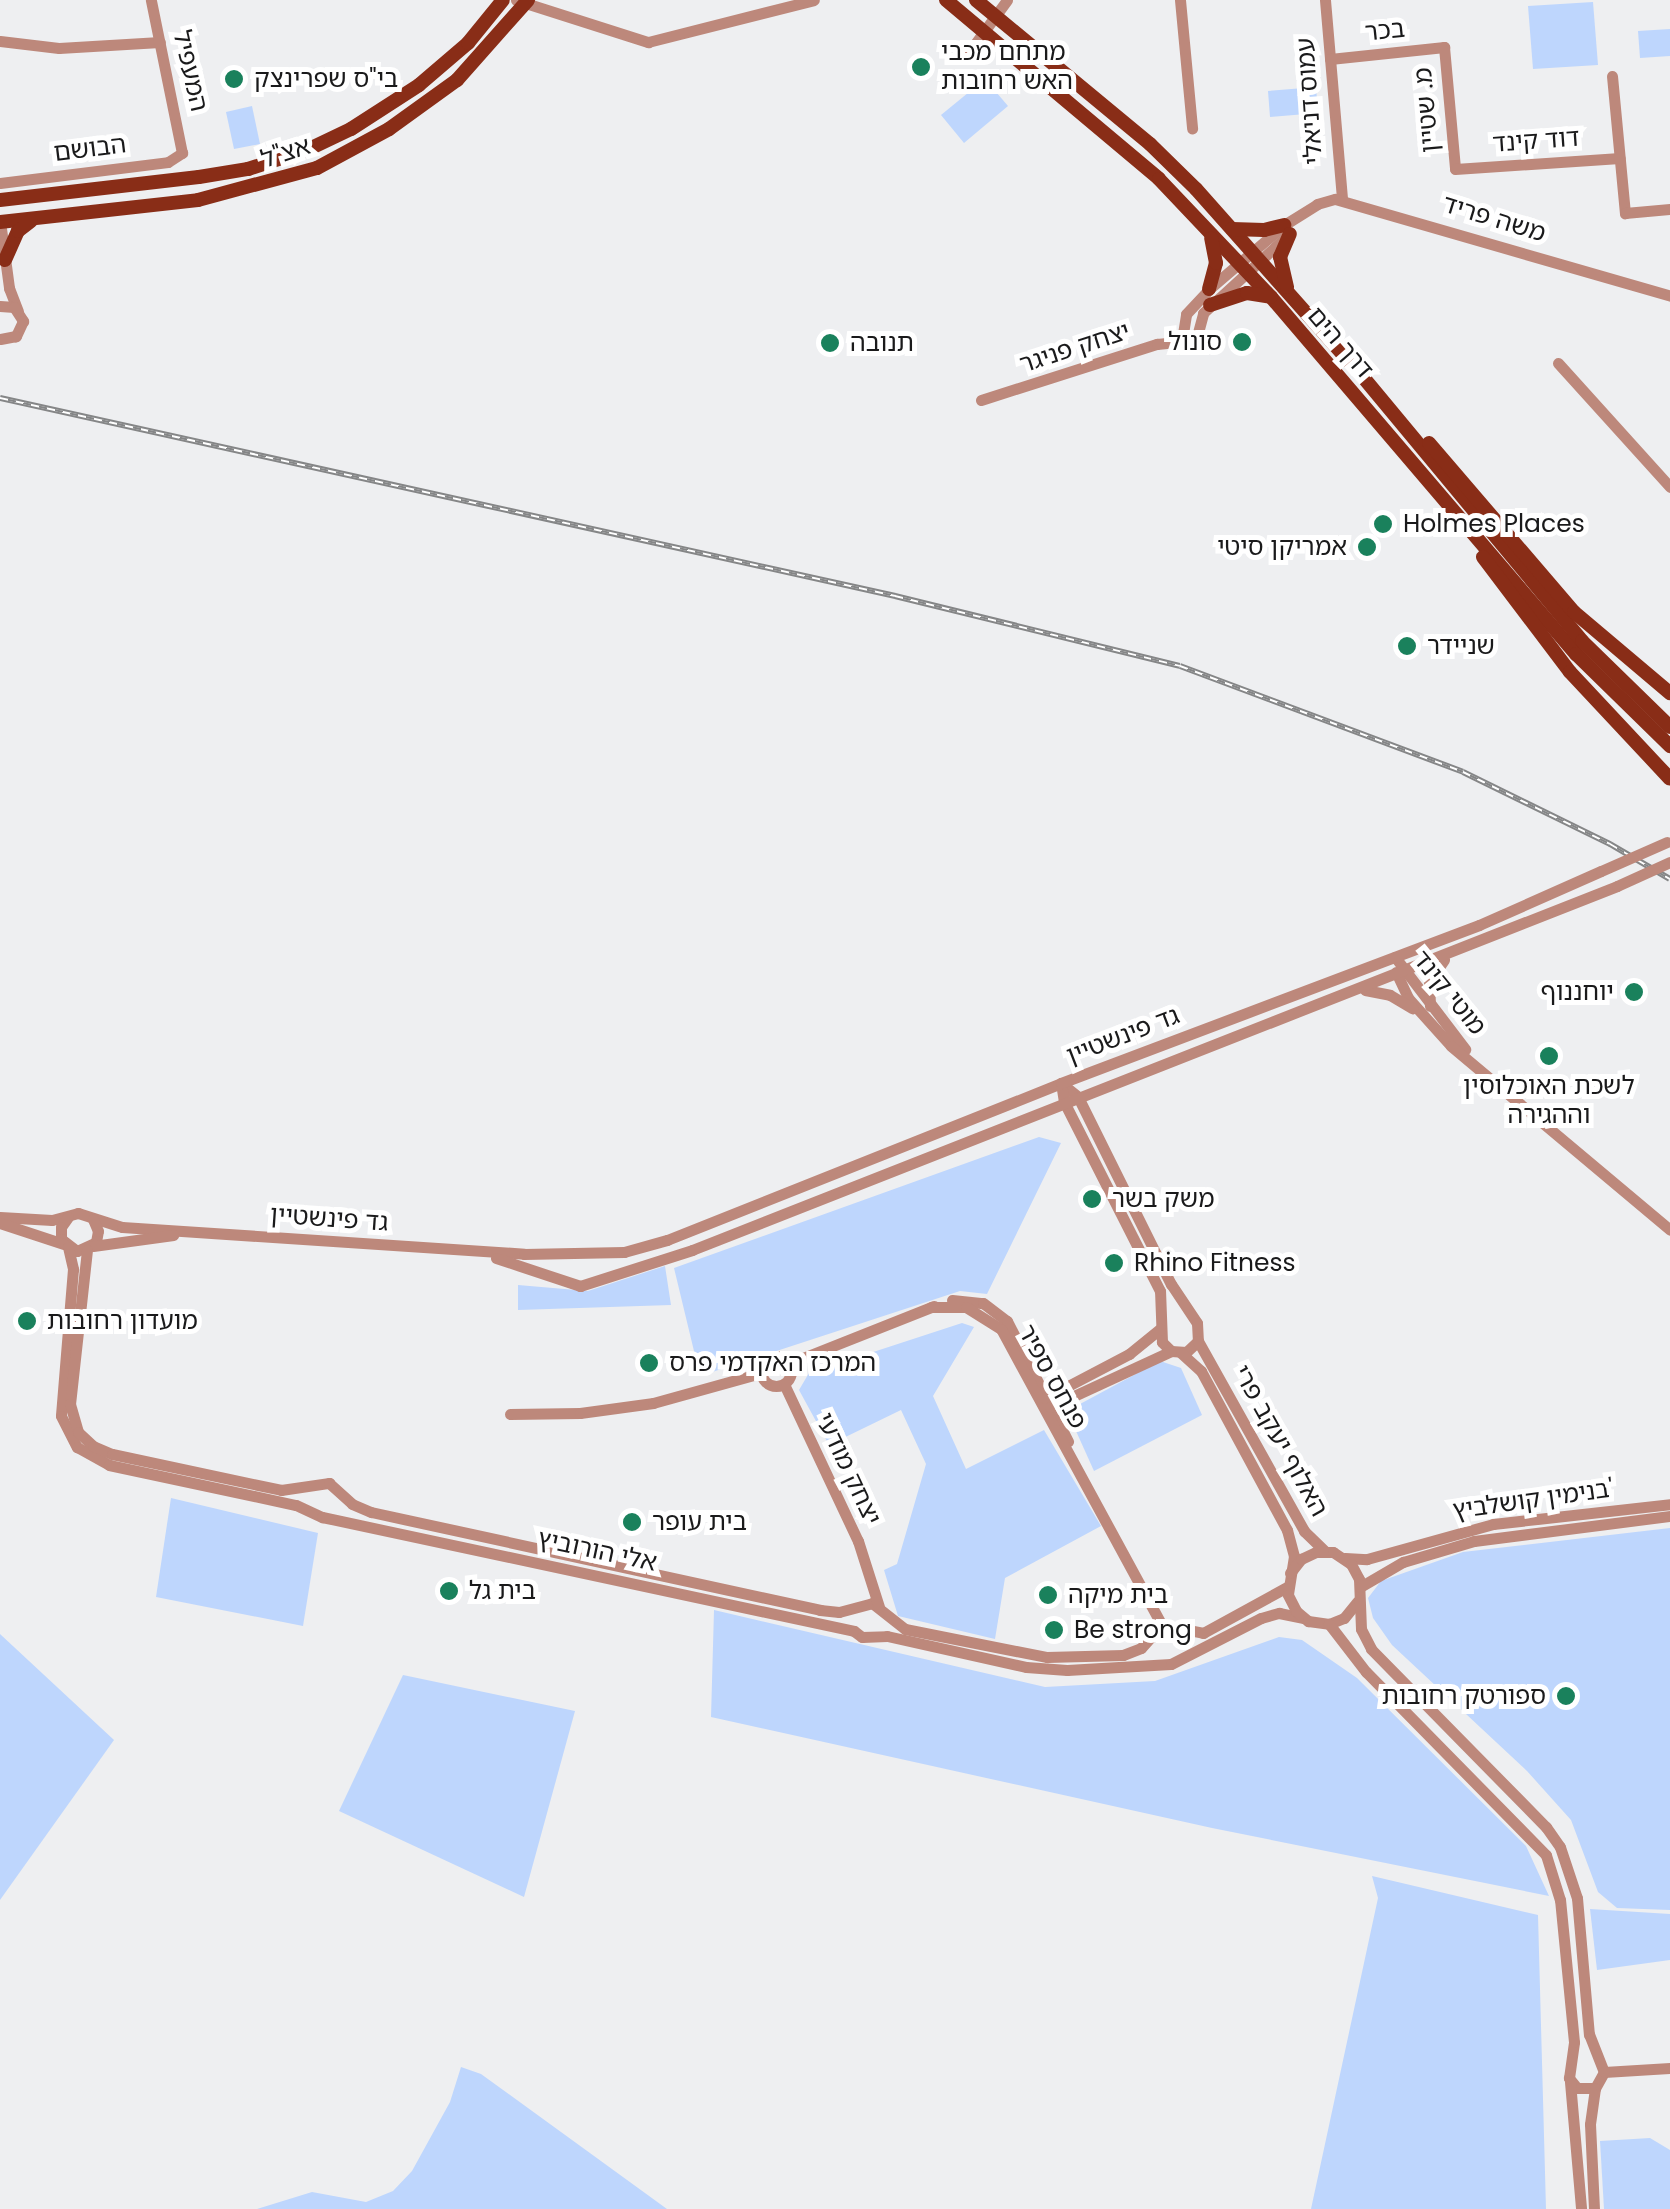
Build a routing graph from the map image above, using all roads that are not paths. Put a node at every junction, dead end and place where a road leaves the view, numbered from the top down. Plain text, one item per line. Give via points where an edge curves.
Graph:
1 (151, 0) edge
2 (480, 0) edge
3 (504, 0) edge
4 (551, 0) edge
5 (814, 0) edge
6 (946, 0) edge
7 (976, 0) edge
8 (1007, 0) edge
9 (1180, 0) edge
10 (1325, 0) edge
11 (523, 1) edge
12 (567, 16) junction
13 (997, 18) junction
14 (484, 25) junction
15 (986, 34) junction
16 (0, 41) edge
17 (160, 42) junction
18 (1444, 47) joint
19 (964, 59) dead end
20 (1330, 59) junction
21 (1612, 76) dead end
22 (1192, 128) dead end
23 (182, 153) joint
24 (1620, 158) junction
25 (1455, 170) joint
26 (1338, 179) junction
27 (0, 183) edge
28 (0, 200) edge
29 (1342, 200) junction
30 (1312, 208) junction
31 (1670, 208) edge
32 (36, 218) junction
33 (0, 222) edge
34 (1206, 229) junction
35 (1232, 229) junction
36 (1287, 230) junction
37 (1255, 256) junction
38 (6, 260) junction
39 (1242, 267) junction
40 (1209, 289) junction
41 (1670, 296) edge
42 (1270, 297) junction
43 (1292, 297) junction
44 (1210, 305) junction
45 (0, 306) edge
46 (18, 310) junction
47 (0, 339) edge
48 (1189, 340) junction
49 (1558, 363) dead end
50 (1364, 377) junction
51 (981, 400) dead end
52 (1670, 487) edge
53 (1437, 491) junction
54 (1670, 693) edge
55 (1670, 728) edge
56 (1670, 746) edge
57 (1669, 779) edge
58 (1669, 840) edge
59 (1670, 862) edge
60 (1452, 954) junction
61 (1395, 958) junction
62 (1402, 973) junction
63 (1356, 992) junction
64 (1428, 1014) junction
65 (1062, 1083) junction
66 (1098, 1090) junction
67 (1078, 1097) junction
68 (1064, 1102) junction
69 (1023, 1118) junction
70 (1092, 1126) junction
71 (1082, 1137) junction
72 (72, 1215) junction
73 (90, 1216) junction
74 (0, 1220) edge
75 (1670, 1230) edge
76 (188, 1232) junction
77 (66, 1246) junction
78 (90, 1248) junction
79 (468, 1250) junction
80 (572, 1252) junction
81 (587, 1252) junction
82 (589, 1282) junction
83 (571, 1284) junction
84 (1188, 1314) junction
85 (1161, 1326) junction
86 (1198, 1341) junction
87 (1176, 1352) junction
88 (790, 1363) junction
89 (760, 1372) junction
90 (784, 1384) junction
91 (1047, 1402) junction
92 (510, 1414) dead end
93 (312, 1487) junction
94 (340, 1492) junction
95 (1670, 1504) edge
96 (311, 1510) junction
97 (330, 1516) junction
98 (1670, 1516) edge
99 (1339, 1555) junction
100 (1290, 1572) junction
101 (868, 1574) junction
102 (1287, 1586) junction
103 (1359, 1593) junction
104 (858, 1605) junction
105 (881, 1611) junction
106 (1302, 1618) junction
107 (1329, 1624) junction
108 (1163, 1627) junction
109 (854, 1631) junction
110 (1182, 1632) junction
111 (873, 1636) junction
112 (1151, 1638) junction
113 (1186, 1655) junction
114 (1161, 1663) junction
115 (1595, 2056) junction
116 (1670, 2068) edge
117 (1570, 2072) junction
118 (1604, 2072) junction
119 (1595, 2088) junction
120 (1581, 2209) edge
121 (1594, 2209) edge

1 - 17 street, המעפיל
2 - 14 main road
3 - 14 main road, אצ"ל
4 - 12 street
5 - 12 street via 662,42
6 - 15 main road, דרך הים
7 - 13 main road, דרך הים
8 - 13 street
9 - 22 street
10 - 20 street, עמוס דניאלי
11 - 12 street
11 - 32 main road, אצ"ל via 482,56 444,90 316,168 198,200
13 - 15 street
13 - 35 main road, דרך הים via 1150,144
14 - 28 main road, אצ"ל via 419,84 309,150 200,177
15 - 19 street
15 - 34 main road, דרך הים via 1139,159
16 - 17 street via 58,48
17 - 23 street, המעפיל
18 - 20 street, בכר
18 - 25 street, מ. שטיין
20 - 26 street, עמוס דניאלי
21 - 24 street
23 - 27 street, הבושם via 168,162
24 - 25 street, דוד קינד
24 - 31 street via 1625,213
26 - 29 street, עמוס דניאלי
26 - 30 street
29 - 30 street, משה פריד
29 - 41 street, משה פריד
30 - 36 street, משה פריד
32 - 33 main road, אצ"ל
32 - 38 main road via 18,231
33 - 38 street
34 - 39 main road, דרך הים
34 - 40 main road via 1216,256
35 - 36 main road
35 - 37 main road, דרך הים
36 - 37 street, משה פריד
36 - 43 main road via 1280,264
37 - 39 street
37 - 43 main road, דרך הים
38 - 46 street
39 - 40 street
39 - 42 main road, דרך הים
39 - 44 street
40 - 48 street via 1186,314
42 - 44 main road via 1247,293
42 - 53 main road, דרך הים
43 - 50 main road, דרך הים
44 - 48 street
45 - 46 street
46 - 47 street via 20,332
48 - 51 street, יצחק פניגר
49 - 52 street
50 - 54 main road via 1457,473 1582,621
50 - 55 main road, דרך הים via 1582,641
53 - 56 main road, דרך הים via 1576,654
53 - 57 main road via 1570,672
58 - 61 street, גד פינשטיין, bridge
59 - 60 street, גד פינשטיין, bridge
60 - 62 street, גד פינשטיין
60 - 64 street via 1429,982
61 - 62 street, מוטי קינד
61 - 65 street, גד פינשטיין
62 - 63 street, גד פינשטיין
62 - 64 street, מוטי קינד
63 - 64 street via 1384,993
63 - 66 street, גד פינשטיין
64 - 75 street, מוטי קינד
65 - 67 street
65 - 68 street
65 - 81 street, גד פינשטיין via 667,1240 624,1252
66 - 67 street, גד פינשטיין
66 - 70 street via 1090,1105
67 - 68 street, גד פינשטיין
67 - 70 street
68 - 69 street, גד פינשטיין
68 - 71 street
69 - 71 street via 1059,1116
69 - 82 street, גד פינשטיין via 692,1250
70 - 84 street
71 - 85 street via 1160,1291
72 - 73 street
72 - 74 street
72 - 77 street via 61,1227
73 - 76 street, גד פינשטיין via 113,1226
73 - 78 street via 98,1230
74 - 77 street
76 - 78 street, גד פינשטיין
76 - 79 street, גד פינשטיין
77 - 78 street
77 - 96 street via 73,1269 59,1404 77,1447 108,1465
78 - 93 street via 70,1404 85,1439 112,1454 263,1486
79 - 80 street, גד פינשטיין
79 - 83 street, גד פינשטיין
80 - 81 street
80 - 83 street via 562,1264
81 - 82 street via 596,1266
82 - 83 street
84 - 85 street via 1170,1314
84 - 86 street via 1197,1323
85 - 87 street via 1162,1342
85 - 91 street via 1129,1354
86 - 87 street
86 - 99 street, האלוף יעקב פרי via 1304,1531
87 - 91 street
87 - 100 street, האלוף יעקב פרי via 1201,1371 1288,1530
88 - 89 street via 773,1355
88 - 90 street
88 - 91 street, פנחס ספיר via 966,1299 1000,1314
89 - 90 street via 768,1384
89 - 92 street via 653,1404
90 - 101 street, יצחק מודעי
91 - 108 street, פנחס ספיר
93 - 94 street via 326,1482
93 - 96 street
94 - 97 street via 340,1506
94 - 104 street, אלי הורוביץ via 372,1512 820,1610
95 - 99 street, בנימין קושלביץ' via 1493,1524 1367,1558
96 - 97 street
97 - 109 street, אלי הורוביץ
98 - 103 street, בנימין קושלביץ' via 1474,1541 1402,1562
99 - 100 street via 1308,1555
99 - 103 street via 1356,1571
100 - 102 street
101 - 104 street
101 - 105 street, יצחק מודעי
102 - 106 street
102 - 110 street via 1207,1632
103 - 107 street via 1351,1612
103 - 115 street via 1361,1629 1380,1661 1546,1827 1565,1858 1579,1911 1584,2011
104 - 105 street
104 - 109 street via 850,1621
105 - 111 street via 881,1630
105 - 112 street via 912,1631 1047,1657 1123,1654
106 - 107 street
106 - 113 street via 1261,1618
107 - 117 street via 1366,1672 1537,1842 1552,1865 1574,2042
108 - 110 street
108 - 112 street
109 - 111 street
110 - 113 street
111 - 114 street via 1046,1669
112 - 114 street via 1150,1649
113 - 114 street
115 - 117 street via 1583,2054
115 - 118 street
116 - 118 street
117 - 119 street via 1583,2090
117 - 120 street
118 - 119 street
119 - 121 street

